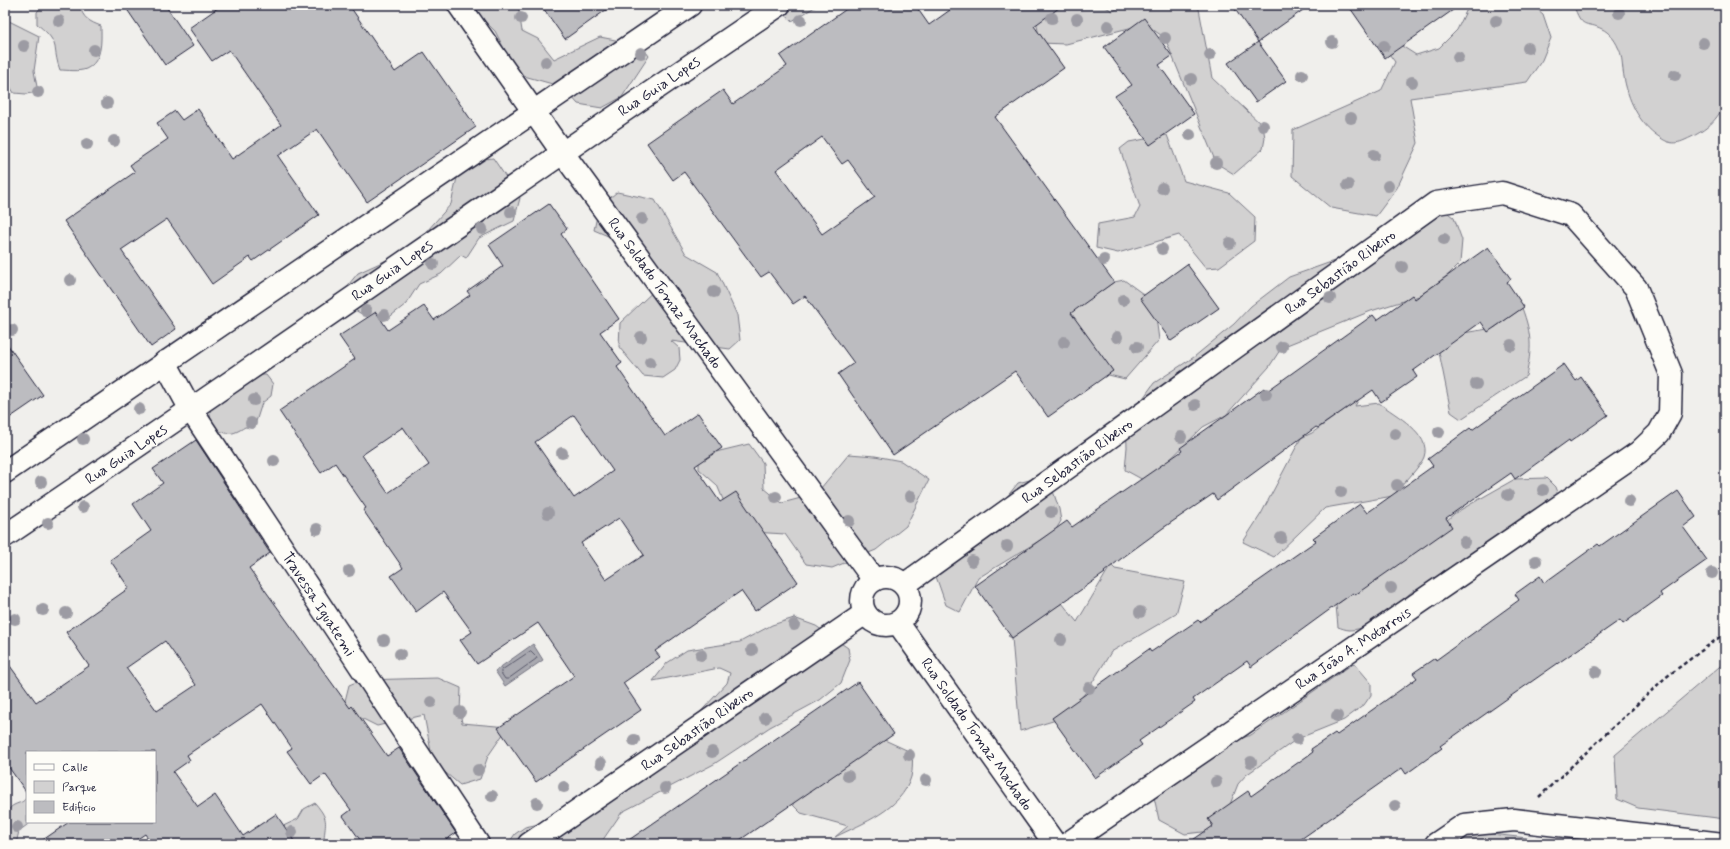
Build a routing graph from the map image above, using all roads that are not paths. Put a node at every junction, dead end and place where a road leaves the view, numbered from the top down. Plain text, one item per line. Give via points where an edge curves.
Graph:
1 (459, 5) edge
2 (690, 5) edge
3 (779, 5) edge
4 (534, 111) junction
5 (562, 152) junction
6 (165, 362) junction
7 (191, 410) junction
8 (1639, 452) joint
9 (5, 472) edge
10 (5, 536) edge
11 (874, 580) junction
12 (904, 585) junction
13 (864, 614) junction
14 (898, 623) junction
15 (478, 844) edge
16 (529, 844) edge
17 (1055, 844) edge
18 (1066, 844) edge
19 (1436, 844) edge
20 (1723, 844) edge

1 - 4 street, Rua Soldado Tomaz Machado
2 - 4 street
3 - 5 street, Rua Guia Lopes
4 - 5 street, Rua Soldado Tomaz Machado
4 - 6 street
5 - 7 street, Rua Guia Lopes
5 - 11 street, Rua Soldado Tomaz Machado
6 - 7 street, Travessa Iguatemi
6 - 9 street
7 - 10 street, Rua Guia Lopes
7 - 15 street, Travessa Iguatemi
8 - 12 street, Rua Sebastião Ribeiro via 1659,433 1670,413 1671,374 1636,288 1571,214 1502,193 1436,203
8 - 18 street, Rua João A. Motarrois
11 - 12 street via 887,576 899,580
11 - 13 street via 865,588 861,601
12 - 14 street via 908,589 911,602 908,614
13 - 14 street via 873,623 886,626
13 - 16 street, Rua Sebastião Ribeiro
14 - 17 street, Rua Soldado Tomaz Machado
19 - 20 street via 1464,825 1514,820

